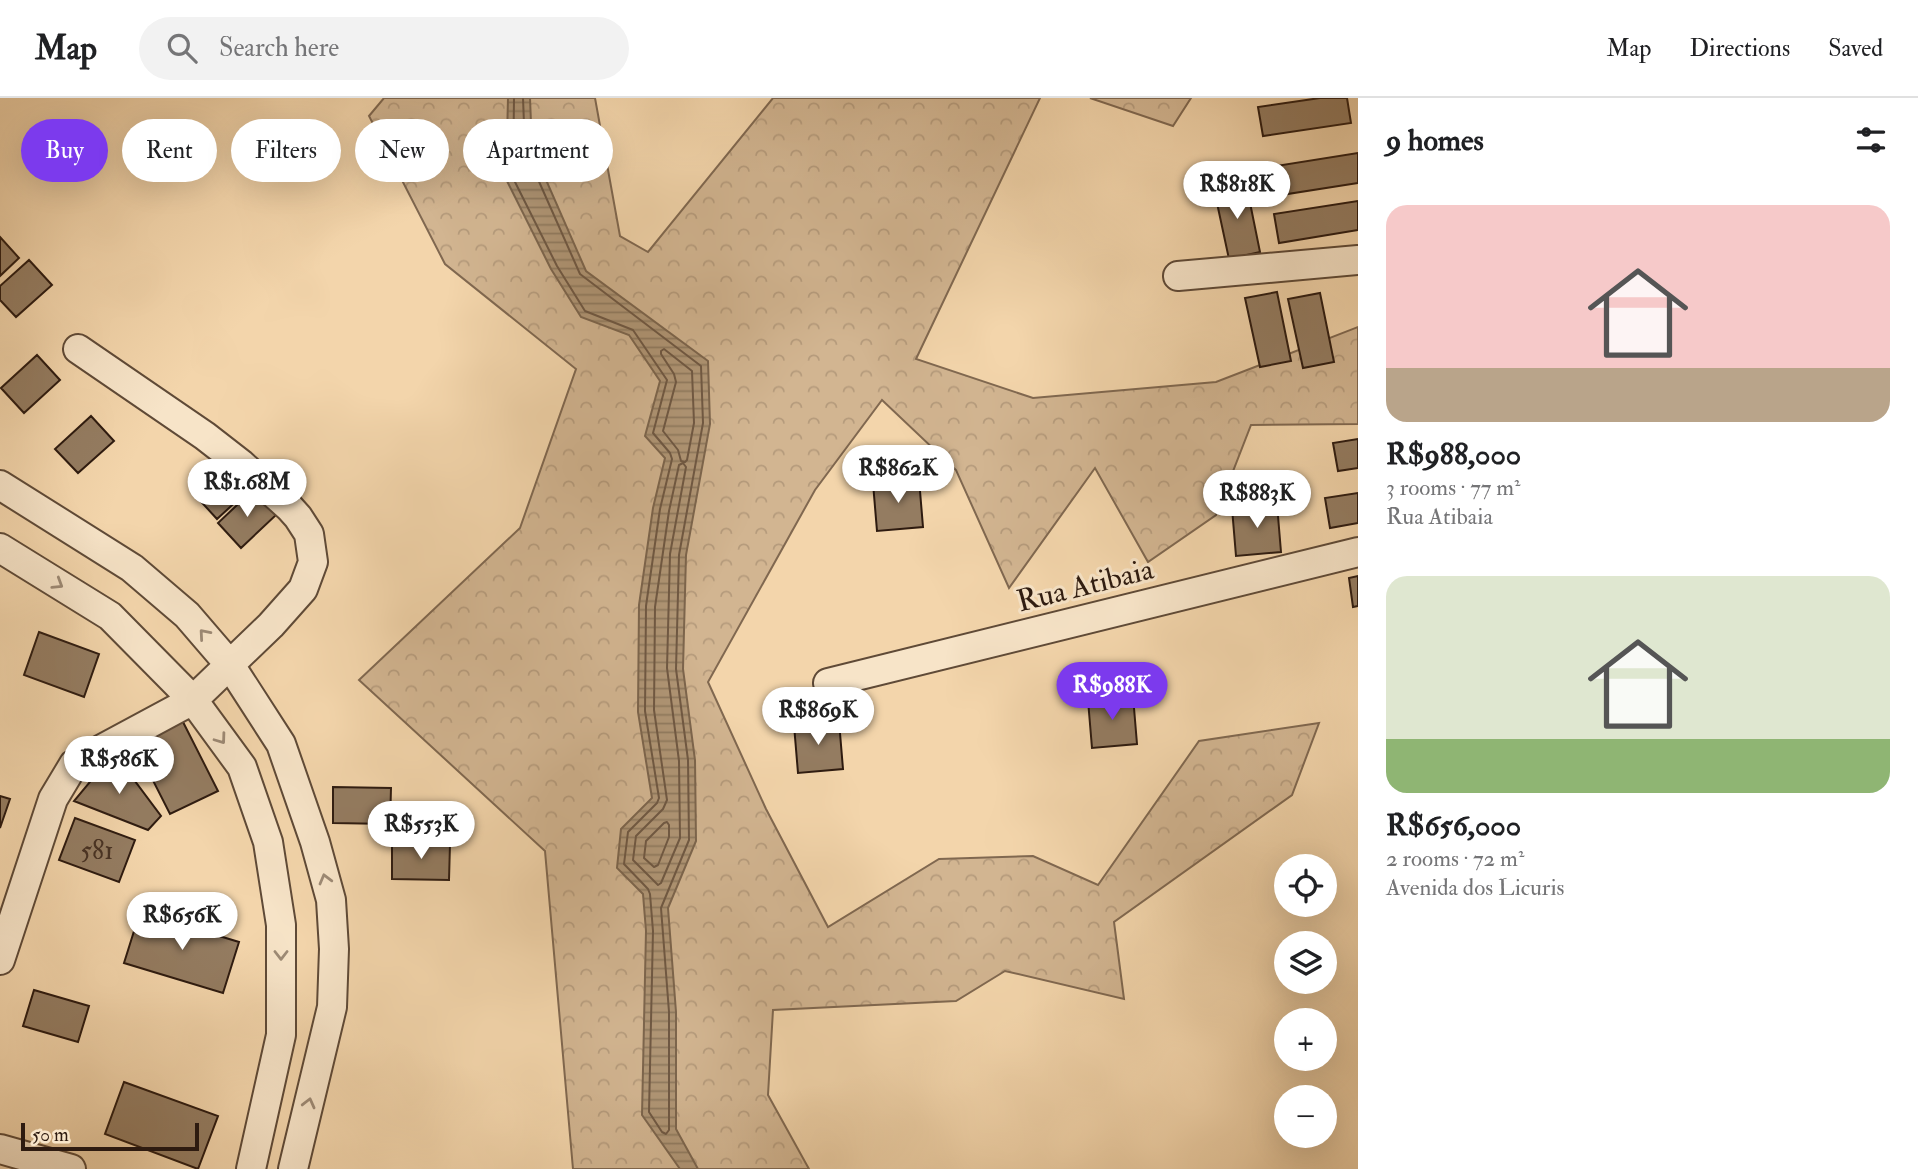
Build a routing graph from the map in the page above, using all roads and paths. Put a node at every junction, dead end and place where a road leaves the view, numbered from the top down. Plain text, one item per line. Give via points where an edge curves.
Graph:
1 (1358, 260) edge
2 (1178, 276) dead end
3 (78, 349) dead end
4 (0, 485) edge
5 (0, 548) edge
6 (1358, 552) edge
7 (230, 665) junction
8 (828, 683) dead end
9 (193, 700) junction
10 (0, 960) edge
11 (0, 1149) edge
12 (71, 1169) edge
13 (251, 1169) edge
14 (293, 1169) edge

1 - 2 street
3 - 7 street via 241,464 289,507 309,534 313,562 303,589
7 -> 4 street via 187,615 132,568
5 -> 9 street via 110,616
6 - 8 street, Rua Atibaia
7 - 9 street
14 -> 7 street via 332,1007 331,900 281,744
9 - 10 street via 74,764 53,799
9 -> 13 street via 242,766 268,842 281,925 281,1035
11 - 12 street

